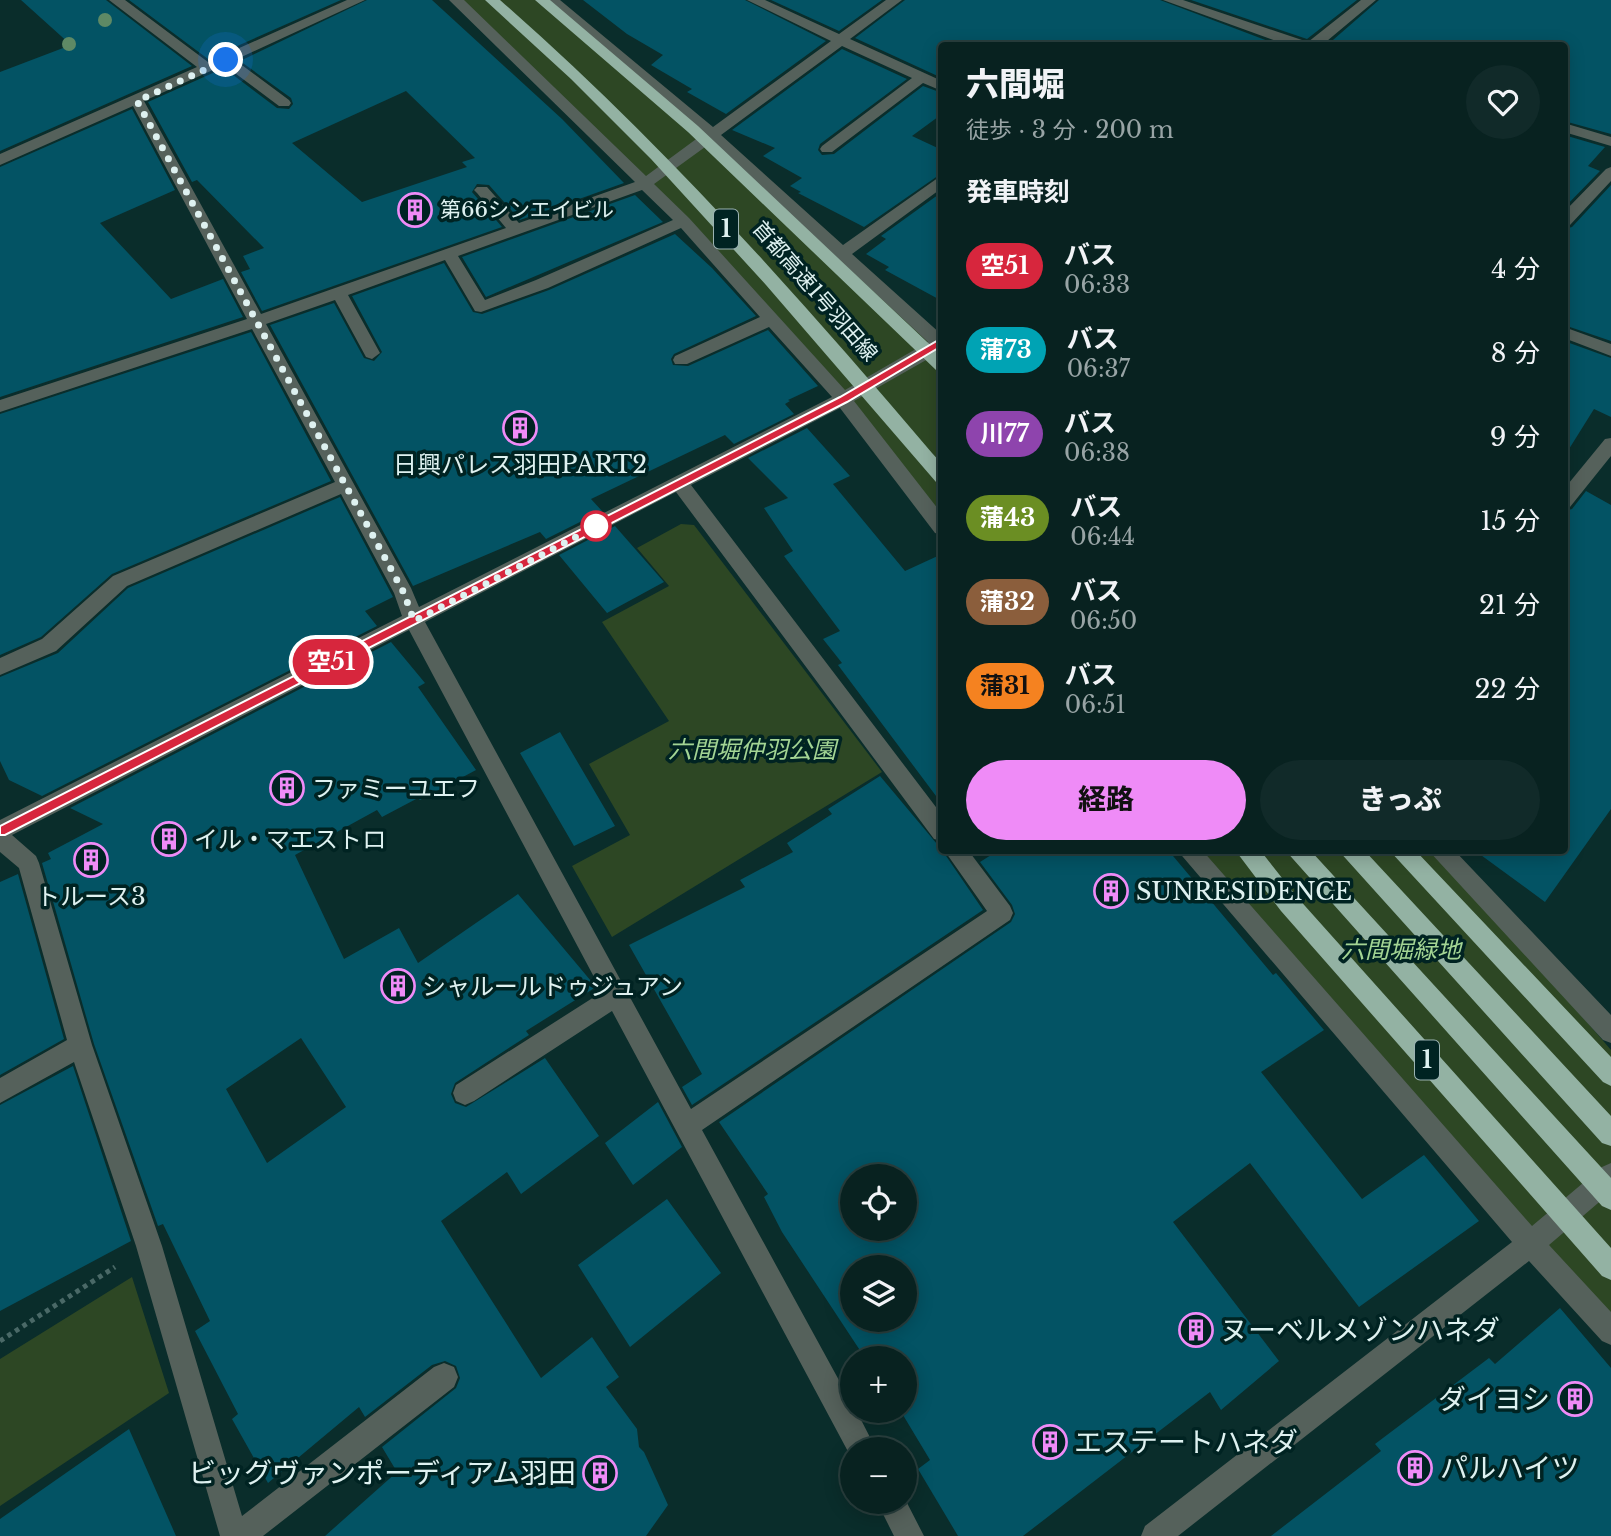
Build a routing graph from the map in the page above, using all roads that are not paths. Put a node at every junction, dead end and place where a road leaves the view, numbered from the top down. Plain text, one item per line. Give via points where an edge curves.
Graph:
1 (116, 0) edge
2 (359, 0) edge
3 (456, 0) edge
4 (492, 0) edge
5 (542, 0) edge
6 (552, 0) edge
7 (754, 0) edge
8 (895, 0) edge
9 (1170, 0) edge
10 (1369, 0) edge
11 (840, 40) junction
12 (1303, 42) edge
13 (1316, 42) edge
14 (226, 60) junction
15 (208, 68) junction
16 (921, 78) junction
17 (938, 85) edge
18 (137, 101) junction
19 (284, 103) dead end
20 (1568, 128) edge
21 (713, 135) junction
22 (1611, 142) edge
23 (827, 149) dead end
24 (0, 160) edge
25 (1611, 172) edge
26 (938, 183) edge
27 (645, 184) junction
28 (482, 190) dead end
29 (1568, 218) edge
30 (683, 221) junction
31 (516, 230) junction
32 (449, 254) junction
33 (842, 254) junction
34 (338, 293) junction
35 (771, 319) junction
36 (258, 321) junction
37 (1568, 334) edge
38 (938, 340) edge
39 (938, 345) edge
40 (1611, 350) edge
41 (372, 353) dead end
42 (681, 360) dead end
43 (938, 362) edge
44 (844, 400) junction
45 (0, 406) edge
46 (1611, 444) edge
47 (937, 471) edge
48 (680, 484) junction
49 (346, 485) junction
50 (1568, 497) edge
51 (938, 523) edge
52 (414, 621) junction
53 (0, 667) edge
54 (938, 827) edge
55 (0, 831) edge
56 (0, 838) edge
57 (959, 854) edge
58 (1191, 854) edge
59 (1249, 854) edge
60 (1300, 854) edge
61 (1353, 854) edge
62 (1404, 854) edge
63 (1443, 854) edge
64 (615, 996) junction
65 (1611, 1032) edge
66 (80, 1045) junction
67 (1611, 1074) edge
68 (0, 1091) edge
69 (465, 1093) dead end
70 (687, 1126) junction
71 (1611, 1134) edge
72 (1611, 1176) edge
73 (1611, 1197) edge
74 (1531, 1244) junction
75 (1611, 1267) edge
76 (1611, 1332) edge
77 (444, 1377) dead end
78 (855, 1437) edge
79 (898, 1514) edge
80 (234, 1536) edge
81 (240, 1536) edge
82 (910, 1536) edge
83 (1155, 1536) edge

1 - 15 street
2 - 14 street
3 - 27 street
4 - 47 highway, 首都高速1号羽田線 / 1 via 547,46 651,149
5 - 43 highway, 首都高速1号羽田線 / 1 via 693,129
6 - 21 street
7 - 11 street
8 - 11 street
9 - 12 street
10 - 13 street
11 - 16 street
11 - 21 street
14 - 15 street
14 - 19 street
15 - 18 street
16 - 17 street
16 - 23 street
18 - 24 street
18 - 36 street
20 - 22 street
21 - 27 street
21 - 33 street
25 - 29 street
26 - 33 street
27 - 30 street
27 - 31 street
28 - 31 street
30 - 32 street via 481,307
30 - 35 street
31 - 32 street
32 - 34 street
33 - 38 street
34 - 36 street
34 - 41 street
35 - 42 street
35 - 44 street
36 - 45 street
36 - 49 street
37 - 40 street
39 - 44 street
44 - 48 street
44 - 51 street
46 - 50 street
48 - 52 street
48 - 54 street
49 - 52 street via 404,593
49 - 53 street via 120,581 49,645
52 - 55 street
52 - 64 street
56 - 66 street via 27,863
57 - 70 street via 1002,913
58 - 74 street
59 - 75 highway, 1
60 - 73 highway
61 - 71 highway
62 - 67 highway
63 - 65 street
64 - 69 street
64 - 70 street
66 - 68 street
66 - 80 street via 149,1246
70 - 78 street
72 - 74 street
74 - 76 street
74 - 83 street
77 - 81 street
79 - 82 street

